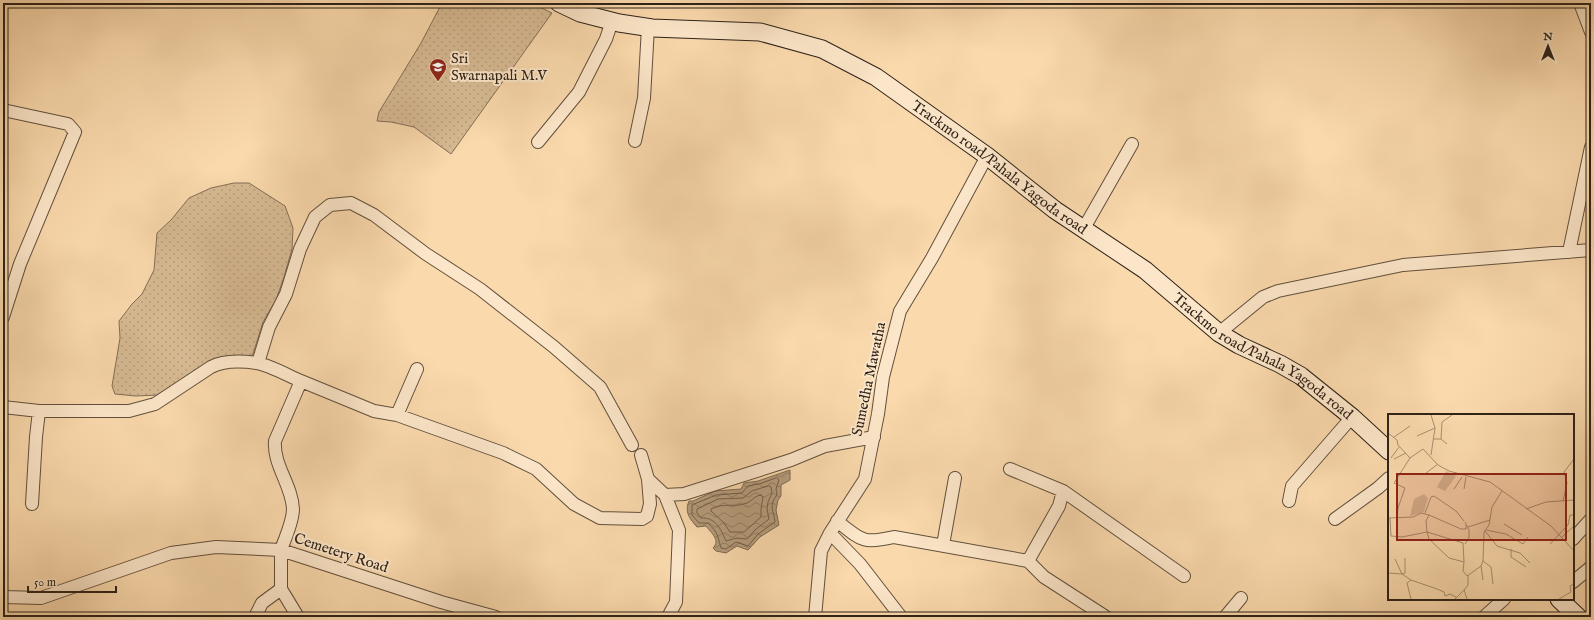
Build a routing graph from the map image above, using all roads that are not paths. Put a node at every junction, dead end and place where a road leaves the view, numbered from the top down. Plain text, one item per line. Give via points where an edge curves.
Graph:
1 (559, 3) edge
2 (1580, 3) edge
3 (612, 21) junction
4 (648, 27) junction
5 (1591, 32) edge
6 (3, 110) edge
7 (634, 141) dead end
8 (538, 142) dead end
9 (1132, 144) dead end
10 (1591, 147) edge
11 (987, 156) junction
12 (1084, 228) junction
13 (1591, 250) edge
14 (1569, 252) junction
15 (3, 317) edge
16 (1220, 333) junction
17 (258, 363) junction
18 (417, 369) dead end
19 (301, 381) junction
20 (3, 407) edge
21 (39, 411) junction
22 (397, 415) junction
23 (1352, 417) junction
24 (874, 437) junction
25 (632, 445) dead end
26 (1388, 450) edge
27 (641, 455) dead end
28 (1010, 469) dead end
29 (955, 478) dead end
30 (648, 479) junction
31 (1388, 479) edge
32 (1063, 491) junction
33 (665, 495) junction
34 (1289, 501) dead end
35 (32, 504) dead end
36 (1335, 519) dead end
37 (1591, 519) edge
38 (837, 521) junction
39 (830, 533) junction
40 (1574, 538) edge
41 (943, 545) junction
42 (281, 550) junction
43 (1028, 561) junction
44 (1591, 566) edge
45 (1184, 576) dead end
46 (1574, 581) edge
47 (281, 589) junction
48 (3, 597) edge
49 (1240, 598) dead end
50 (1503, 600) edge
51 (1560, 600) edge
52 (256, 617) edge
53 (298, 617) edge
54 (496, 617) edge
55 (668, 617) edge
56 (815, 617) edge
57 (902, 617) edge
58 (1106, 617) edge
59 (1225, 617) edge
60 (1484, 617) edge
61 (1578, 617) edge

1 - 3 street, Trackmo road/Pahala Yagoda road
2 - 5 street
3 - 4 street, Trackmo road/Pahala Yagoda road
3 - 8 street via 606,39 579,92
4 - 7 street via 644,98
4 - 11 street, Trackmo road/Pahala Yagoda road via 760,32 822,49 876,77
6 - 15 street via 68,124 75,132 20,264
9 - 12 street
10 - 14 street
11 - 12 street, Trackmo road/Pahala Yagoda road via 1055,210
11 - 24 street, Sumedha Mawatha via 900,311 883,377
12 - 16 street, Trackmo road/Pahala Yagoda road via 1145,270
13 - 14 street
14 - 16 street via 1403,265 1278,292 1263,297
16 - 23 street, Trackmo road/Pahala Yagoda road via 1301,376
17 - 19 street
17 - 21 street via 218,363 155,404 144,408 129,411
17 - 25 street via 269,327 286,294 300,249 315,217 330,205 351,203 374,215 426,254 480,289 554,347 600,387
18 - 22 street
19 - 22 street via 374,411
19 - 42 street, Cemetery Road via 275,441 274,450 293,509
20 - 21 street
21 - 35 street
22 - 30 street via 502,453 536,469 574,504 600,518 642,519 647,516 650,504
23 - 26 street, Trackmo road/Pahala Yagoda road
23 - 34 street via 1292,486
24 - 33 street via 825,446 792,460 684,494
24 - 38 street, Sumedha Mawatha via 865,479
27 - 30 street
28 - 32 street
29 - 41 street
30 - 33 street
31 - 36 street
32 - 43 street via 1059,506
32 - 45 street
33 - 55 street via 679,530 676,602
37 - 40 street
38 - 39 street, Sumedha Mawatha
38 - 41 street via 859,538 874,542 894,537
39 - 56 street, Sumedha Mawatha via 822,551
39 - 57 street via 860,564
41 - 43 street
42 - 47 street
42 - 48 street via 216,547 172,553 41,598
42 - 54 street, Cemetery Road via 441,602
43 - 58 street via 1044,577
44 - 46 street
47 - 52 street via 262,603
47 - 53 street
49 - 59 street
50 - 60 street
51 - 61 street

